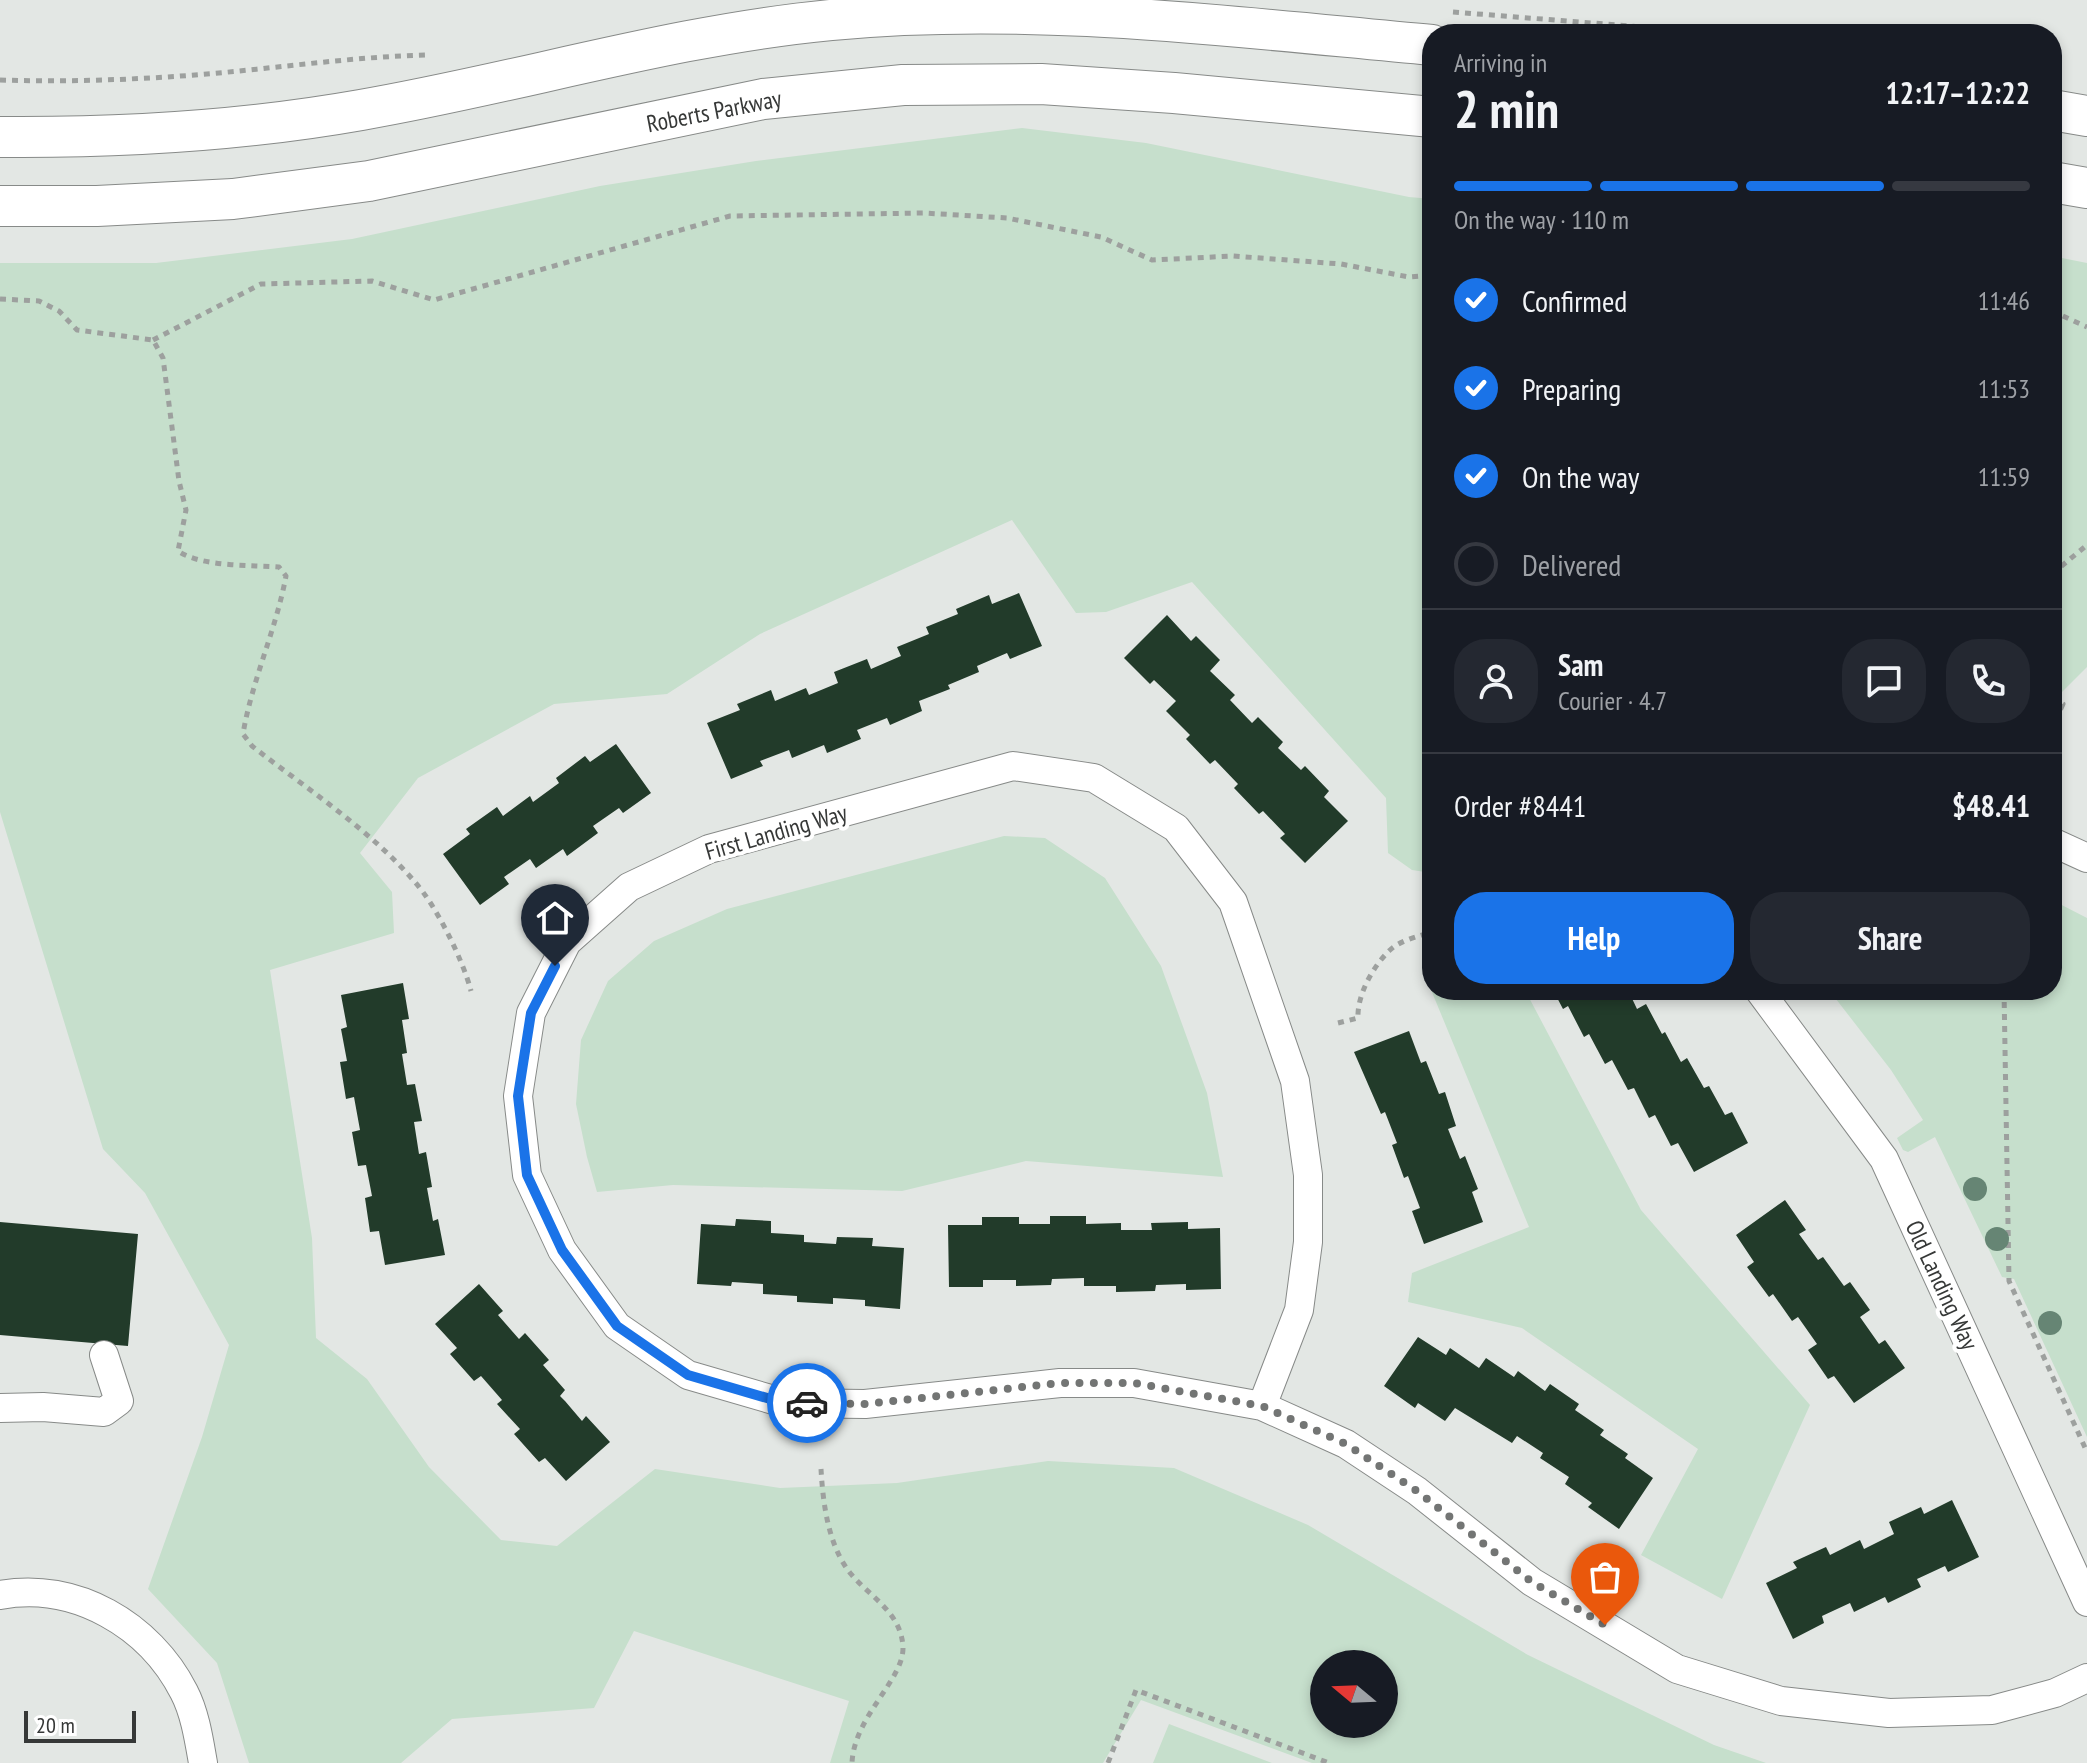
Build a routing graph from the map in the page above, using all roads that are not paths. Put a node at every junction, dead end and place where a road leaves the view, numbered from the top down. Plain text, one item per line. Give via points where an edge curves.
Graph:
1 (1422, 28) edge
2 (2062, 112) edge
3 (1422, 116) edge
4 (2087, 116) edge
5 (0, 137) edge
6 (2062, 184) edge
7 (2087, 188) edge
8 (0, 206) edge
9 (2062, 847) edge
10 (2087, 858) edge
11 (1766, 1000) edge
12 (104, 1355) dead end
13 (1262, 1406) junction
14 (0, 1408) edge
15 (0, 1595) edge
16 (2087, 1602) edge
17 (2087, 1678) edge
18 (203, 1763) edge

1 - 5 main road via 964,13 830,20 695,40 361,110 233,129
2 - 4 main road
3 - 8 main road, Roberts Parkway via 1041,84 903,85 763,99 369,181 218,200
6 - 7 main road
9 - 10 street
11 - 16 street, Old Landing Way via 1884,1159
12 - 14 street via 119,1401 104,1412
13 - 13 street, First Landing Way via 1134,1383 1060,1383 865,1404 784,1403 688,1375 617,1326 562,1250 527,1175 518,1096 531,1013 567,942 629,887 709,849 1013,766 1094,778 1176,828 1233,902 1295,1081 1308,1175 1308,1242 1299,1310
13 - 17 street, First Landing Way via 1346,1444 1417,1491 1532,1582 1677,1669 1781,1701 1889,1713 1992,1710 2055,1693
15 - 18 street via 31,1592 70,1598 135,1630 184,1692

